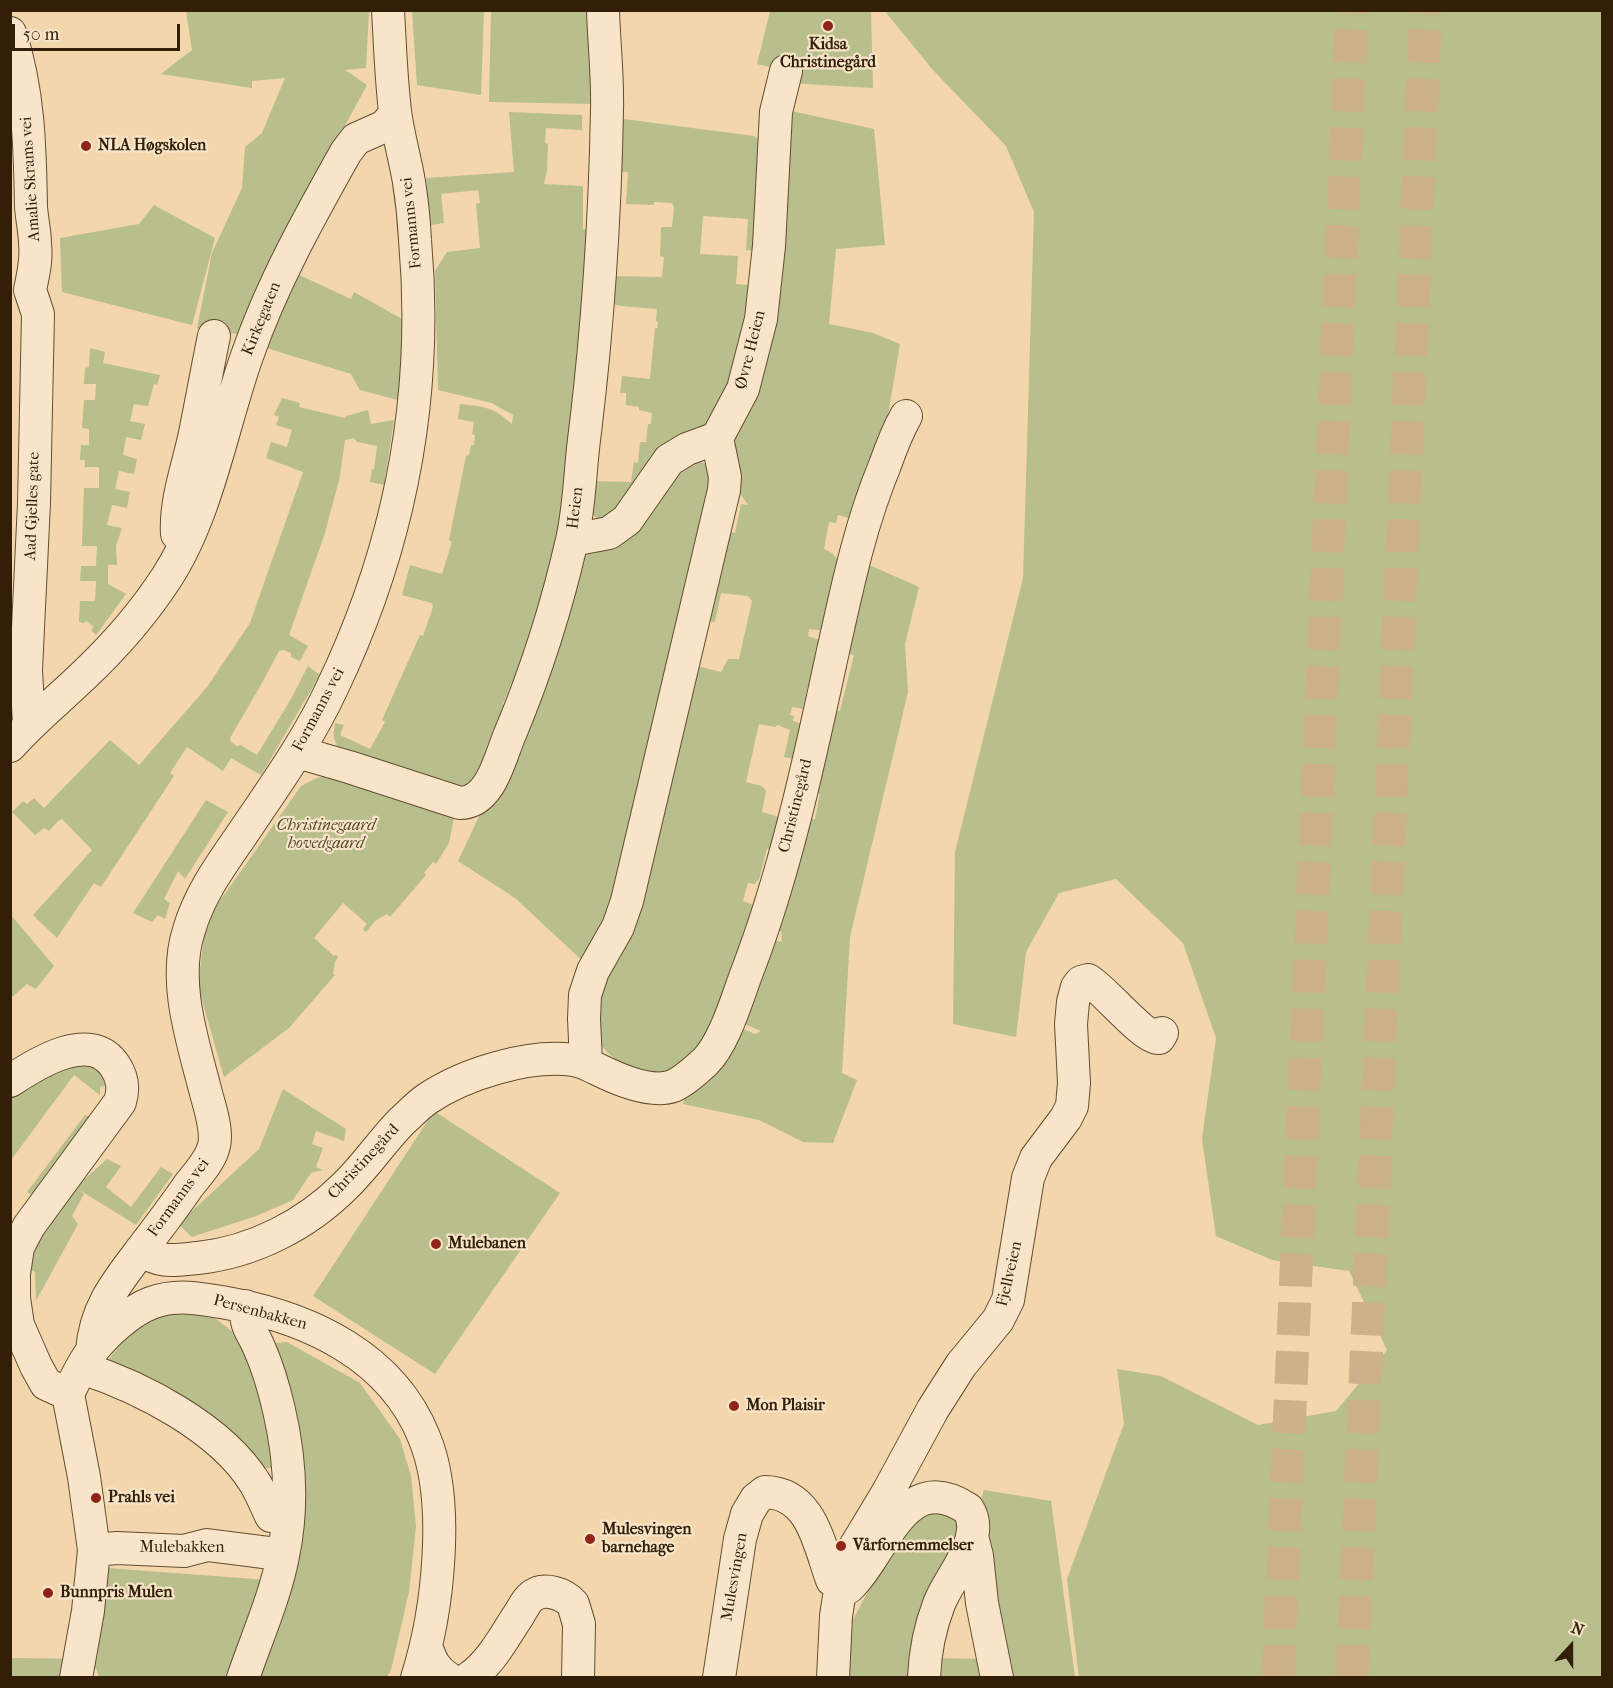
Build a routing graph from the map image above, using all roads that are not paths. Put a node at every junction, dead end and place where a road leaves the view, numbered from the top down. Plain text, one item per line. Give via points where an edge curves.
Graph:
1 (388, 10) edge
2 (603, 10) edge
3 (10, 33) edge
4 (786, 71) dead end
5 (395, 114) junction
6 (20, 295) edge
7 (214, 336) dead end
8 (906, 416) dead end
9 (717, 438) junction
10 (572, 540) junction
11 (178, 556) junction
12 (20, 735) edge
13 (297, 752) junction
14 (1162, 1033) dead end
15 (586, 1062) junction
16 (10, 1081) edge
17 (141, 1250) junction
18 (245, 1306) junction
19 (81, 1371) junction
20 (271, 1516) dead end
21 (972, 1536) junction
22 (94, 1550) junction
23 (270, 1553) dead end
24 (840, 1585) junction
25 (434, 1670) edge
26 (75, 1677) edge
27 (243, 1677) edge
28 (469, 1677) edge
29 (578, 1677) edge
30 (719, 1677) edge
31 (833, 1677) edge
32 (924, 1677) edge
33 (997, 1677) edge

1 - 5 street, Formanns vei
2 - 10 street, Heien via 608,109 601,265
3 - 6 street, Amalie Skrams vei via 30,137 36,245 35,267
4 - 9 street, Øvre Heien via 776,112 761,319 743,389
5 - 11 street, Kirkegaten via 384,126 356,139 346,152 278,279 247,356 196,519
5 - 13 street, Formanns vei via 409,185 417,273 413,425 399,499 365,614 332,688
6 - 12 street, Aad Gjelles gate via 38,314 34,503
7 - 11 street via 184,473 176,522
8 - 15 street, Christinegård via 861,532 782,865 723,1034 710,1058 674,1086 653,1088 637,1084
9 - 10 street via 669,460 627,520 609,533
9 - 15 street via 724,490 627,901 585,995
10 - 13 street, Heien via 529,686 495,772 487,788 474,800 448,801
11 - 12 street, Kirkegaten via 168,576 122,637
13 - 17 street, Formanns vei via 211,881 187,933 184,999 211,1113 214,1149
14 - 24 street, Fjellveien via 1154,1039 1147,1034 1088,980 1077,987 1072,1013 1072,1106 1036,1158 1028,1178 1008,1300 998,1320 961,1365 933,1409 844,1565
15 - 17 street, Christinegård via 545,1059 451,1085 425,1100 387,1136 332,1198 286,1230 258,1243 180,1260 156,1259
16 - 19 street via 73,1050 99,1051 120,1074 120,1102 29,1226 18,1247 14,1298 18,1325 27,1347 46,1384
17 - 19 street, Formanns vei via 101,1309
18 - 19 street, Persenbakken via 175,1297 149,1303 126,1318
18 - 25 street, Persenbakken via 312,1327 347,1346 383,1376 413,1414 425,1438 438,1499
18 - 27 street via 247,1327 258,1344 283,1425 289,1502 279,1571
19 - 20 street via 125,1385 184,1415 236,1459 254,1482
19 - 22 street via 84,1477
21 - 24 street via 972,1515 959,1503 932,1497 915,1501 902,1513 860,1576 849,1587
21 - 32 street via 939,1603 928,1639
21 - 33 street
22 - 23 street, Mulebakken via 184,1551 207,1545
22 - 26 street via 88,1611
24 - 30 street, Mulesvingen via 832,1580 820,1541 806,1514 790,1498 765,1492 747,1514 740,1539
24 - 31 street, Fjellveien
28 - 29 street via 495,1651 530,1597 545,1592 555,1592 573,1605 579,1624

